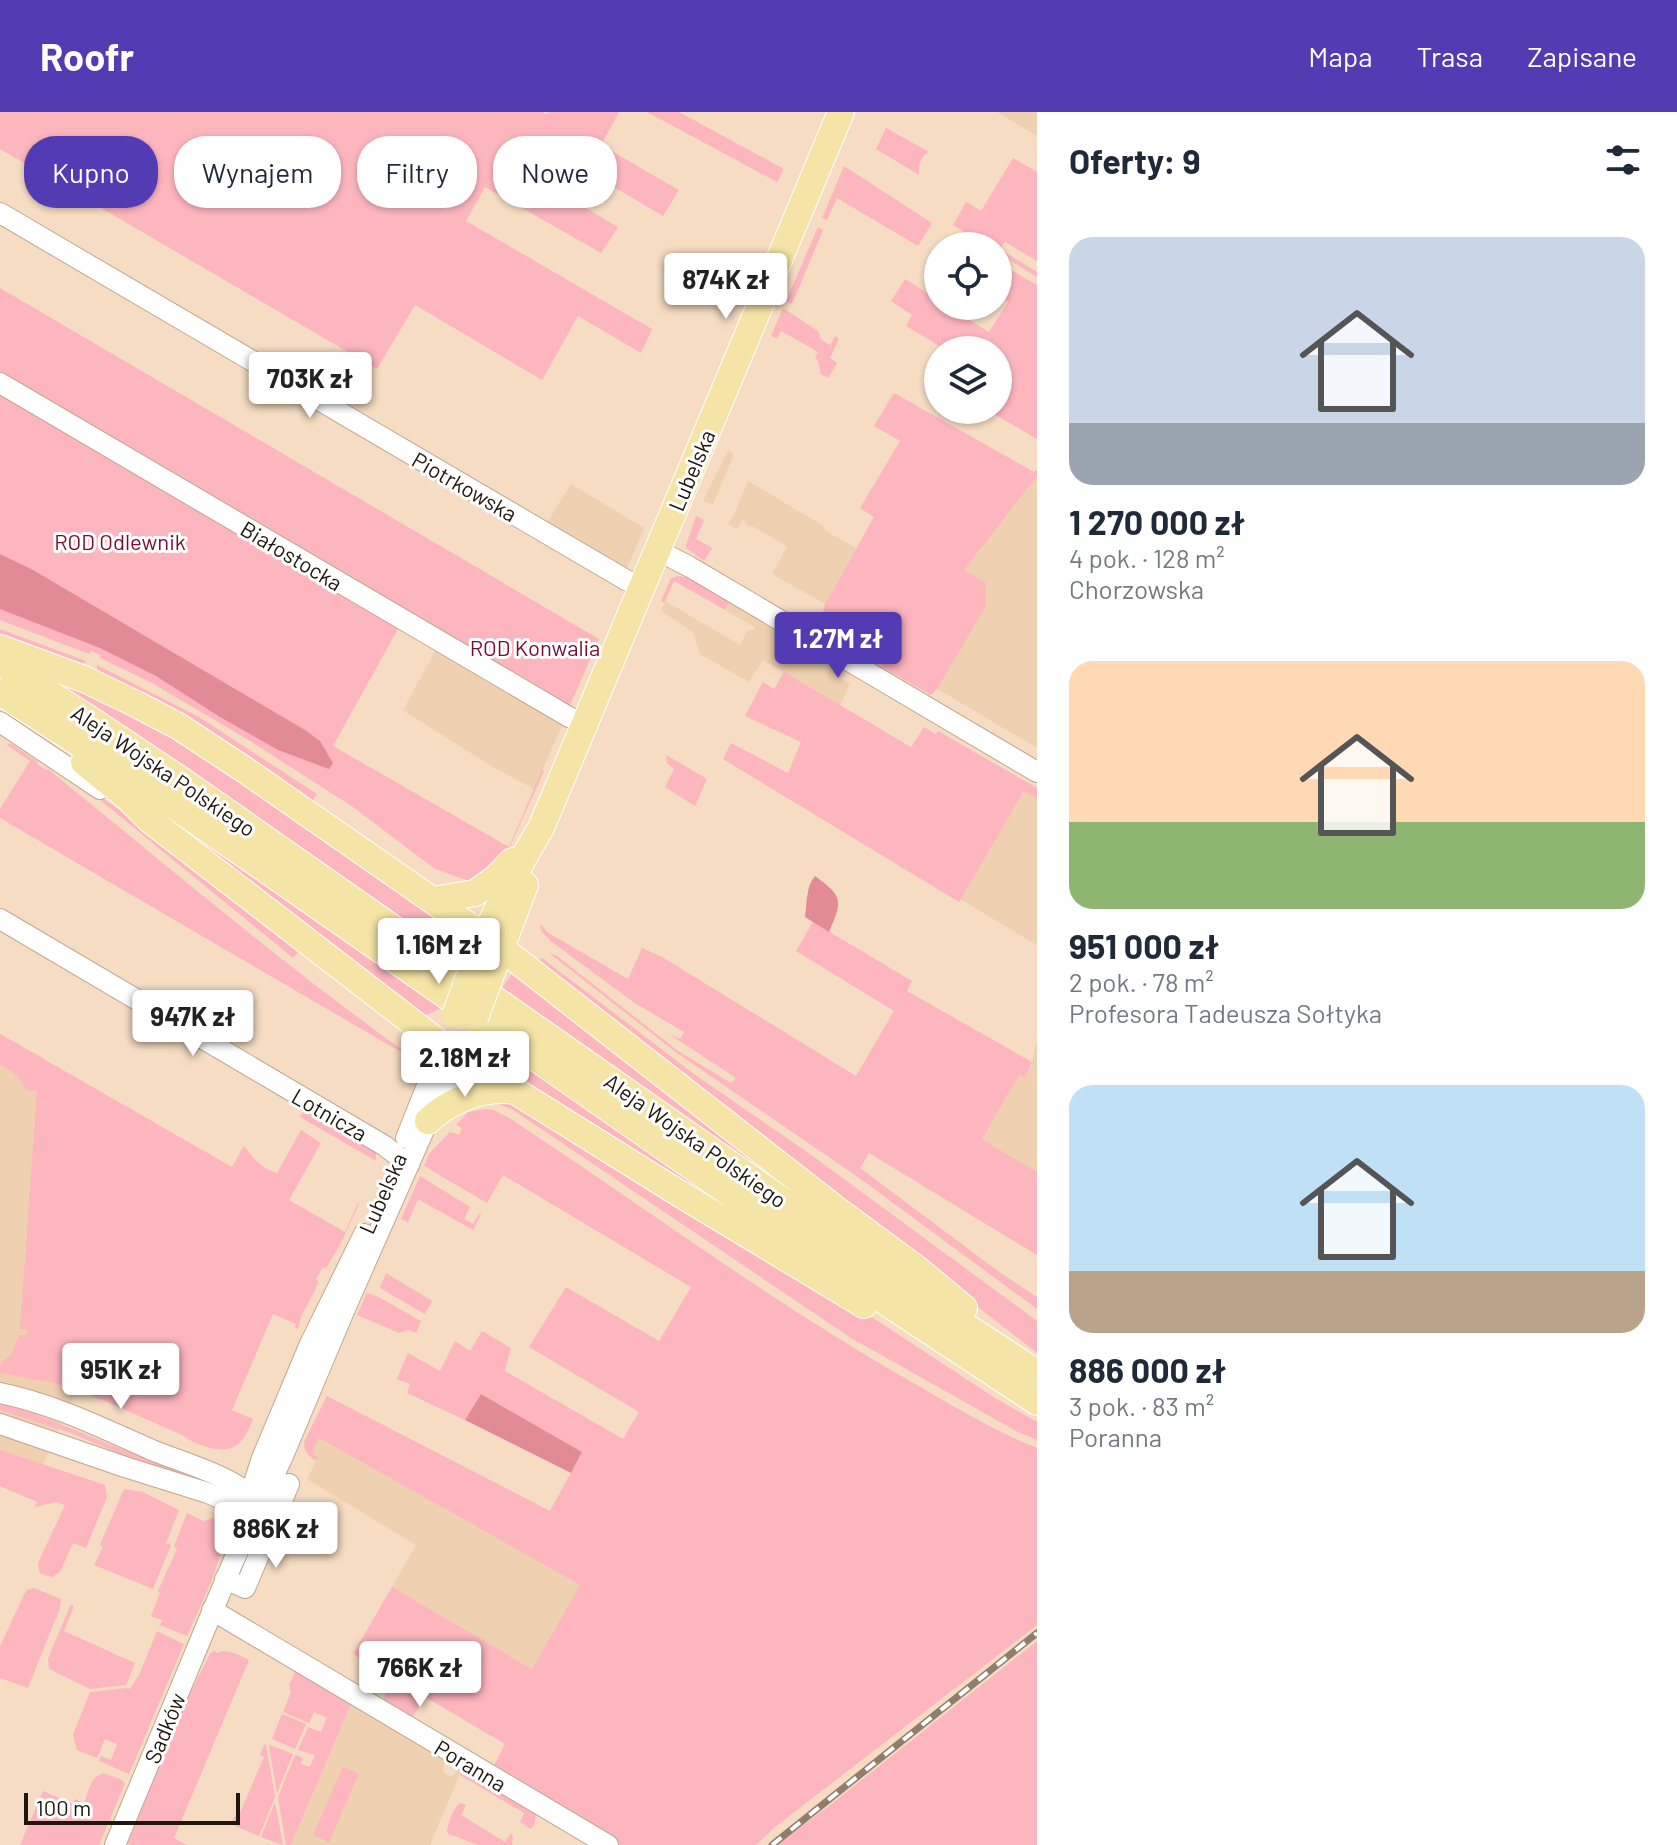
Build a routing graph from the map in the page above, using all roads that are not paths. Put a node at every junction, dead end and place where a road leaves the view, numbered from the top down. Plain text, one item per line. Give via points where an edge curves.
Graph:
1 (841, 112) edge
2 (0, 213) edge
3 (0, 383) edge
4 (657, 550) junction
5 (642, 587) junction
6 (0, 648) edge
7 (0, 662) edge
8 (5, 705) edge
9 (585, 723) junction
10 (1037, 772) edge
11 (541, 828) junction
12 (432, 900) junction
13 (0, 919) edge
14 (492, 942) junction
15 (452, 1051) junction
16 (515, 1091) junction
17 (428, 1121) junction
18 (404, 1160) junction
19 (944, 1343) junction
20 (1029, 1368) edge
21 (0, 1393) edge
22 (1037, 1402) edge
23 (0, 1424) edge
24 (262, 1458) junction
25 (228, 1482) junction
26 (279, 1485) junction
27 (246, 1509) junction
28 (229, 1571) junction
29 (212, 1610) junction
30 (115, 1845) edge
31 (608, 1845) edge

1 - 4 main road, Lubelska
2 - 5 street, Piotrkowska
3 - 9 street, Białostocka
4 - 5 main road, Lubelska
4 - 10 street
5 - 9 main road, Lubelska
6 - 12 main road via 84,679 178,726
7 - 20 main road, Aleja Wojska Polskiego via 171,773
8 - 15 main road
8 - 19 main road, Aleja Wojska Polskiego via 163,798
9 - 11 main road, Lubelska
11 - 12 main road via 482,888
11 - 14 main road, Lubelska via 515,870
12 - 14 main road
13 - 18 street, Lotnicza
14 - 15 main road, Lubelska, bridge
14 - 20 main road via 917,1269
15 - 16 main road
15 - 17 street, Lubelska
15 - 18 street, Lubelska
16 - 17 main road via 469,1096
16 - 19 main road via 843,1293
17 - 18 street, Lubelska
18 - 24 street, Lubelska via 309,1346
18 - 26 street, Lubelska
19 - 22 main road, Aleja Wojska Polskiego
21 - 25 street via 86,1420
23 - 27 street
24 - 25 street via 246,1480
24 - 27 street, Lubelska
25 - 27 street
26 - 27 street, Lubelska
26 - 28 street via 245,1588
27 - 28 street, Lubelska
28 - 29 street, Lubelska
29 - 30 street, Sadków
29 - 31 street, Poranna

